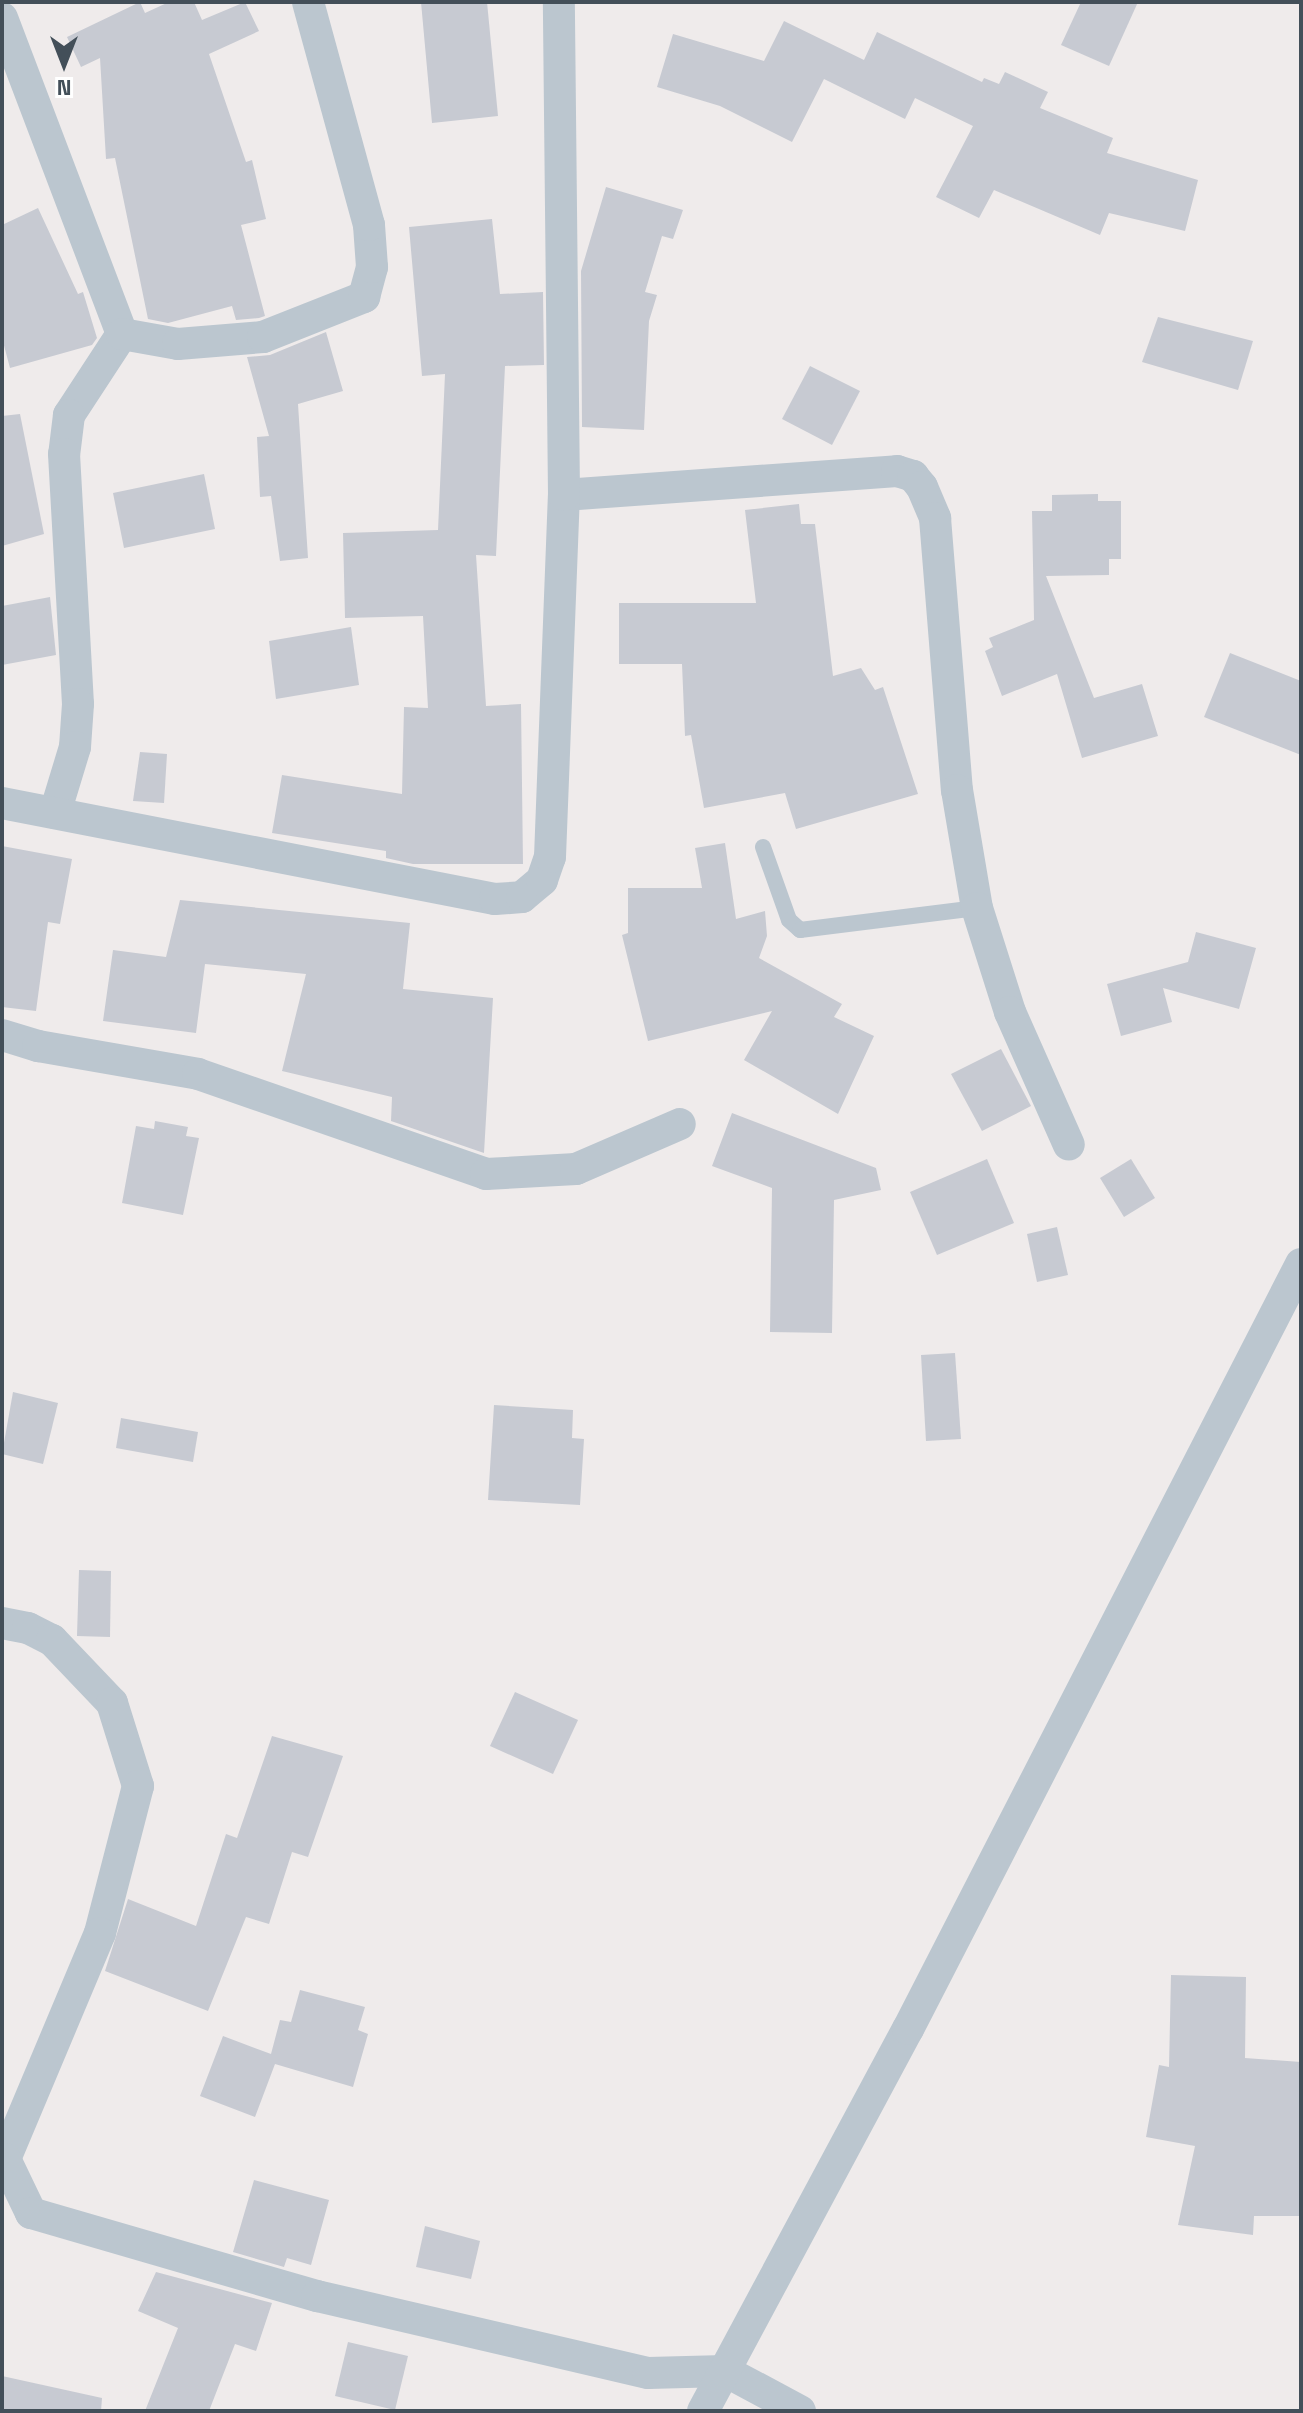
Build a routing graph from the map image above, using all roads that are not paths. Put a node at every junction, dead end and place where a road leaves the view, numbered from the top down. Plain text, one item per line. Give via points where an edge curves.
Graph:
1 (308, 2) edge
2 (559, 2) edge
3 (2, 18) edge
4 (122, 334) junction
5 (564, 495) junction
6 (2, 803) edge
7 (55, 813) junction
8 (763, 847) dead end
9 (977, 908) junction
10 (2, 1035) edge
11 (680, 1124) dead end
12 (1069, 1145) dead end
13 (1301, 1264) edge
14 (2, 1623) edge
15 (725, 2371) junction
16 (703, 2411) edge
17 (800, 2411) edge

1 - 4 street via 369,225 372,267 364,297 263,337 178,344
2 - 5 street
3 - 4 street
4 - 7 street via 69,415 64,454 78,704 75,747
5 - 7 street via 550,857 542,880 522,897 495,899
5 - 9 street via 897,471 913,476 935,518 957,790
6 - 7 street
8 - 9 lane via 789,920 800,930
9 - 12 street via 1010,1012
10 - 11 street via 198,1074 486,1174 576,1169
13 - 15 street via 908,2029
14 - 15 street via 52,1640 112,1703 138,1786 100,1933 5,2159 31,2213 317,2296 648,2373
15 - 16 street
15 - 17 street

